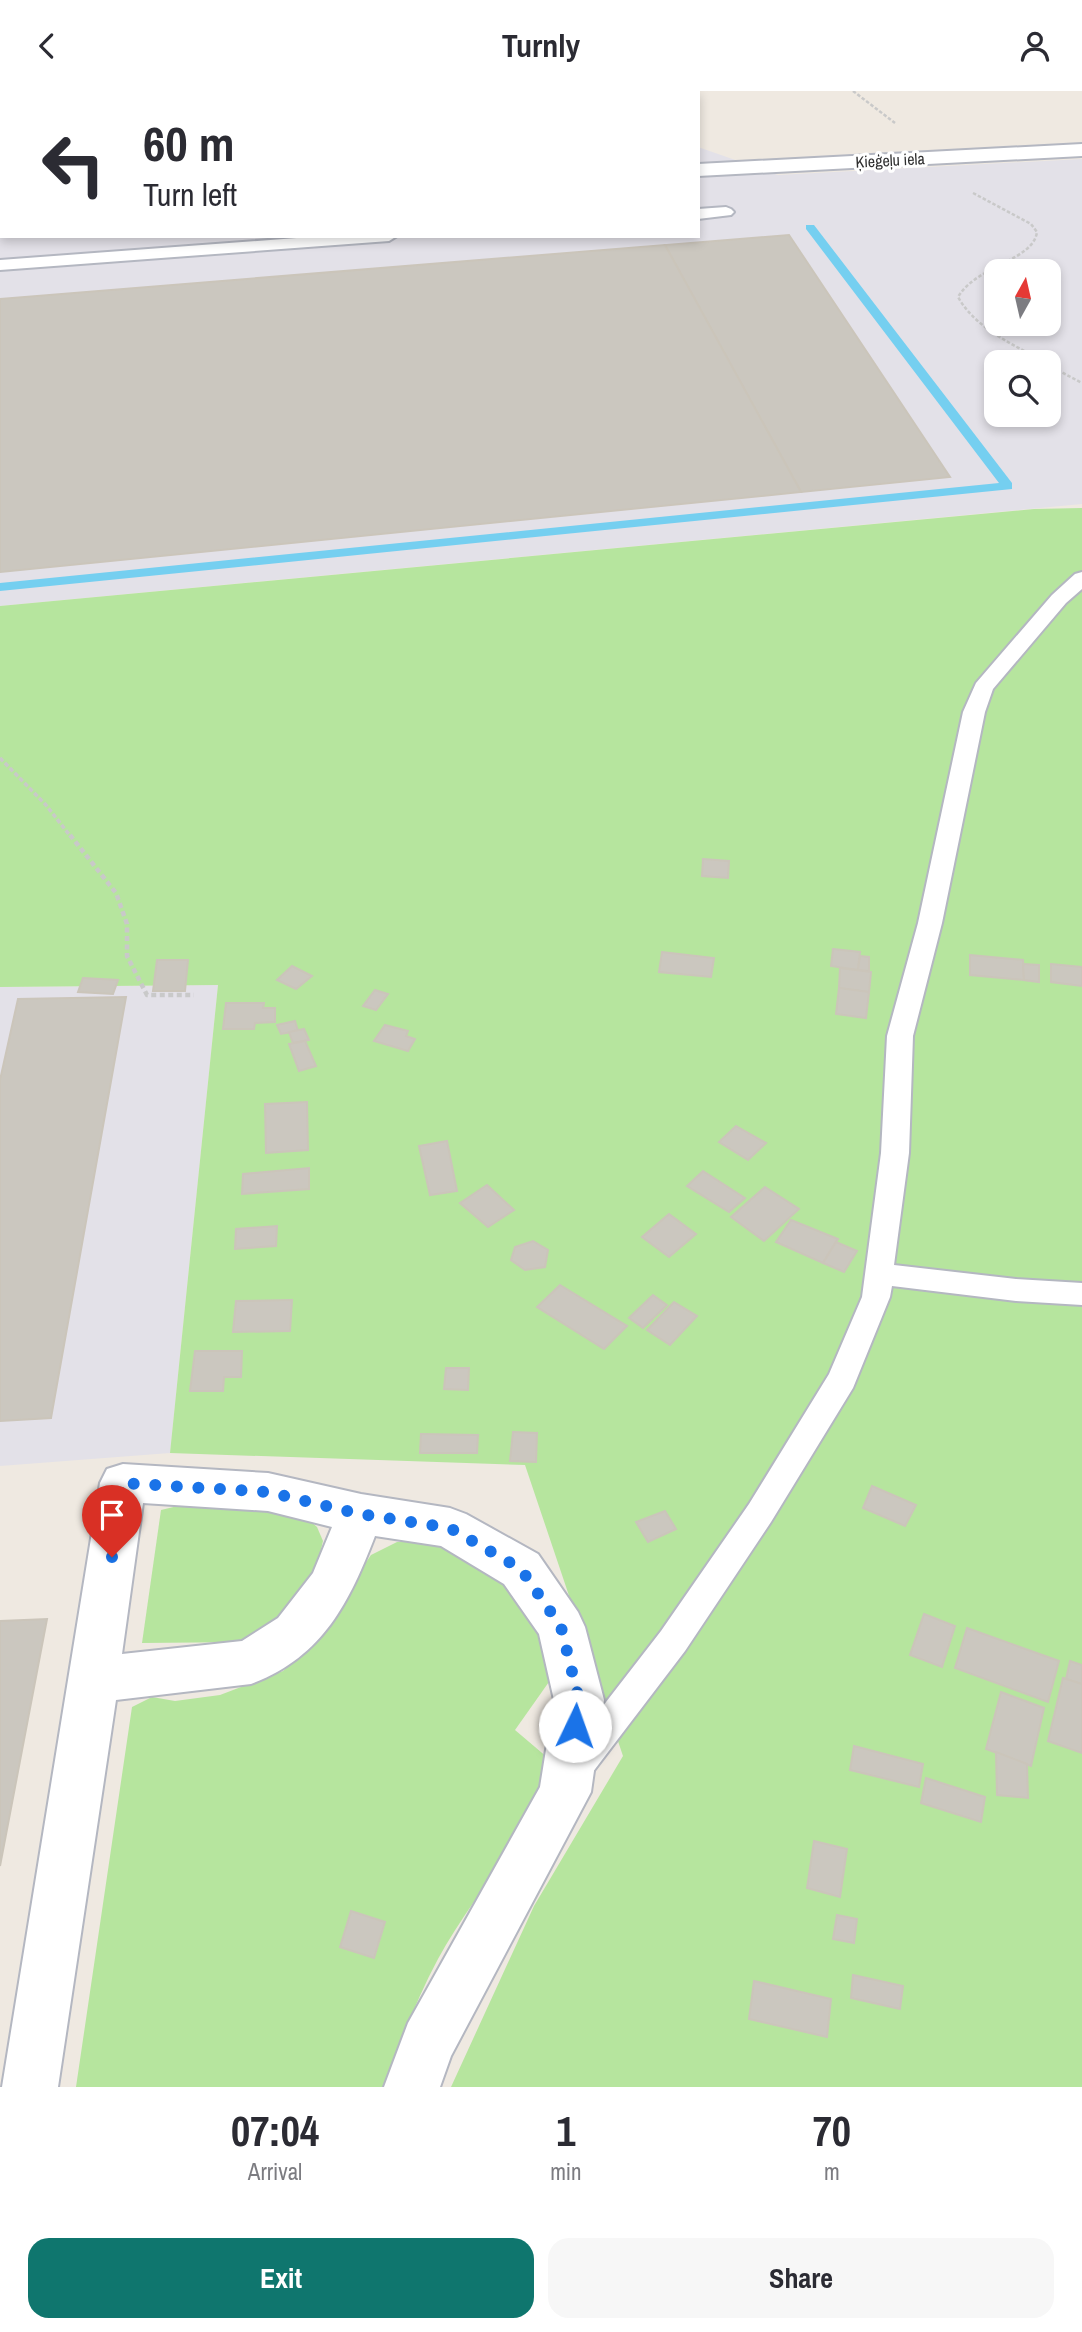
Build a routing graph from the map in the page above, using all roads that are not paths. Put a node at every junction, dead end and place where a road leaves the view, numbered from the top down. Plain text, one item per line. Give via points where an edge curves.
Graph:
1 (1082, 150) edge
2 (700, 170) edge
3 (726, 212) dead end
4 (700, 213) edge
5 (362, 238) edge
6 (0, 265) edge
7 (1082, 577) edge
8 (880, 1273) junction
9 (1082, 1294) edge
10 (360, 1514) junction
11 (94, 1680) junction
12 (567, 1779) junction
13 (30, 2087) edge
14 (412, 2087) edge

1 - 2 street, Ķieģeļu iela
3 - 4 lane
5 - 6 lane
7 - 8 lane via 983,687 974,712 930,923 900,1036 895,1153
8 - 9 lane
8 - 12 lane via 876,1297 842,1379 794,1457 673,1641
10 - 11 street via 332,1585 295,1633 251,1662
10 - 11 street via 268,1492 122,1483
10 - 12 street via 450,1528 521,1569 561,1627 579,1700
11 - 13 street
12 - 14 street via 565,1791 428,2043

